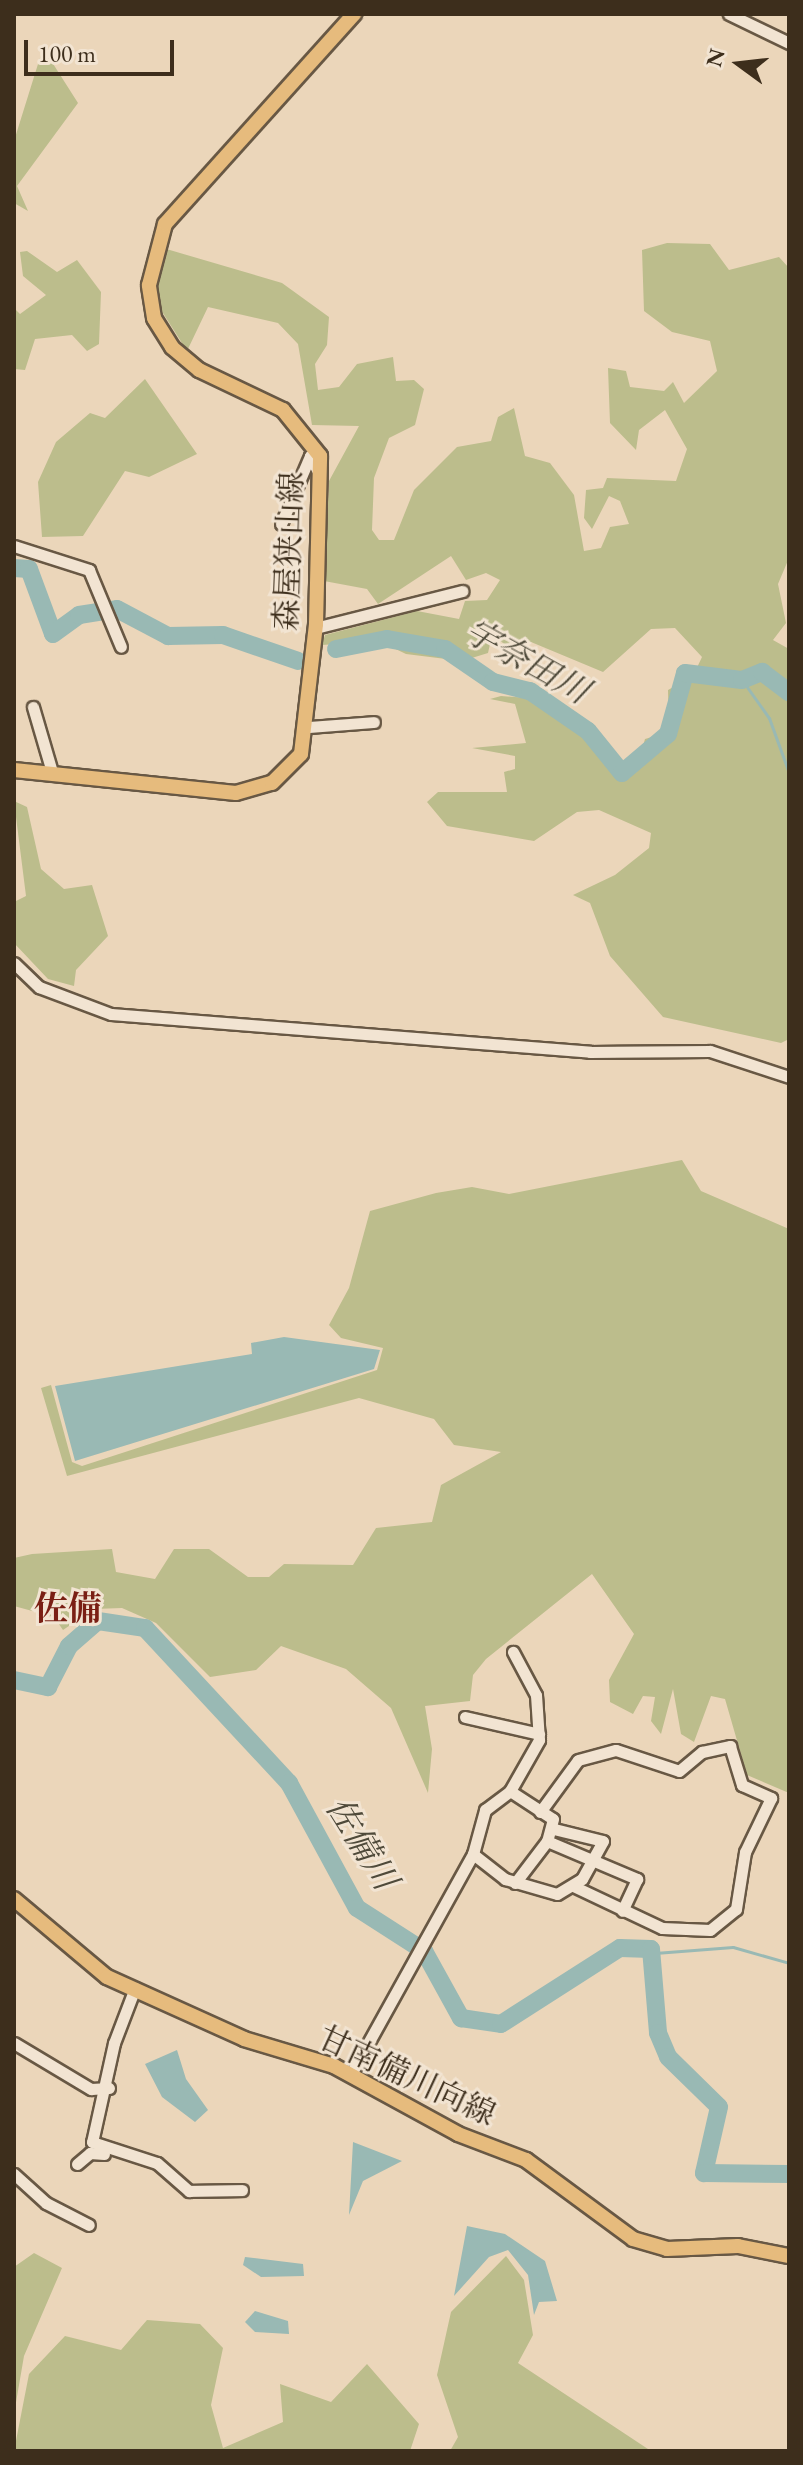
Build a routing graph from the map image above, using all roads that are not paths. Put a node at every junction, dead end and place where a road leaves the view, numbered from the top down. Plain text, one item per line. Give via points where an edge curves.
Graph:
1 (354, 14) edge
2 (729, 14) edge
3 (752, 19) edge
4 (789, 43) edge
5 (323, 472) junction
6 (281, 524) dead end
7 (14, 546) edge
8 (462, 591) dead end
9 (315, 628) junction
10 (121, 647) dead end
11 (33, 707) dead end
12 (374, 722) dead end
13 (308, 727) junction
14 (14, 770) edge
15 (52, 772) junction
16 (14, 963) edge
17 (789, 1077) edge
18 (513, 1652) dead end
19 (465, 1717) dead end
20 (539, 1734) junction
21 (510, 1791) junction
22 (540, 1812) junction
23 (554, 1829) junction
24 (547, 1841) junction
25 (473, 1854) junction
26 (588, 1859) junction
27 (515, 1883) junction
28 (573, 1886) junction
29 (14, 1899) edge
30 (622, 1911) junction
31 (135, 1988) junction
32 (14, 2043) edge
33 (351, 2074) junction
34 (109, 2088) junction
35 (110, 2150) junction
36 (77, 2164) dead end
37 (14, 2174) edge
38 (242, 2190) dead end
39 (89, 2225) dead end
40 (789, 2256) edge

1 - 5 main road, 森屋狭山線 via 165,224 149,285 154,318 172,347 199,370 292,417 317,448
2 - 3 street
3 - 4 street
5 - 6 street via 315,472 310,456
5 - 9 main road, 森屋狭山線
7 - 10 street via 82,563 109,610
8 - 9 street
9 - 13 main road, 森屋狭山線
11 - 15 street
12 - 13 street
13 - 15 main road, 森屋狭山線 via 289,770 245,792
14 - 15 main road, 森屋狭山線
16 - 17 street via 39,987 111,1014 590,1052 710,1051
18 - 20 street via 536,1695
19 - 20 street
20 - 21 street
21 - 22 street
21 - 25 street via 485,1810
22 - 23 street via 553,1819
22 - 30 street via 584,1757 621,1751 679,1771 702,1752 730,1746 742,1785 771,1798 745,1852 736,1909 701,1932 662,1928
23 - 24 street
23 - 26 street via 603,1841
24 - 26 street
24 - 27 street
25 - 27 street
25 - 33 street
26 - 28 street
26 - 30 street via 637,1879
27 - 28 street via 557,1894
28 - 30 street
29 - 31 main road, 甘南備川向線 via 89,1965
31 - 33 main road, 甘南備川向線 via 244,2039
31 - 34 street via 114,2043
32 - 34 street via 91,2089
33 - 40 main road, 甘南備川向線 via 458,2134 542,2169 633,2239 667,2249 738,2246
34 - 35 street via 91,2136 96,2147
35 - 36 street
35 - 38 street via 157,2163 189,2191
37 - 39 street via 46,2203

